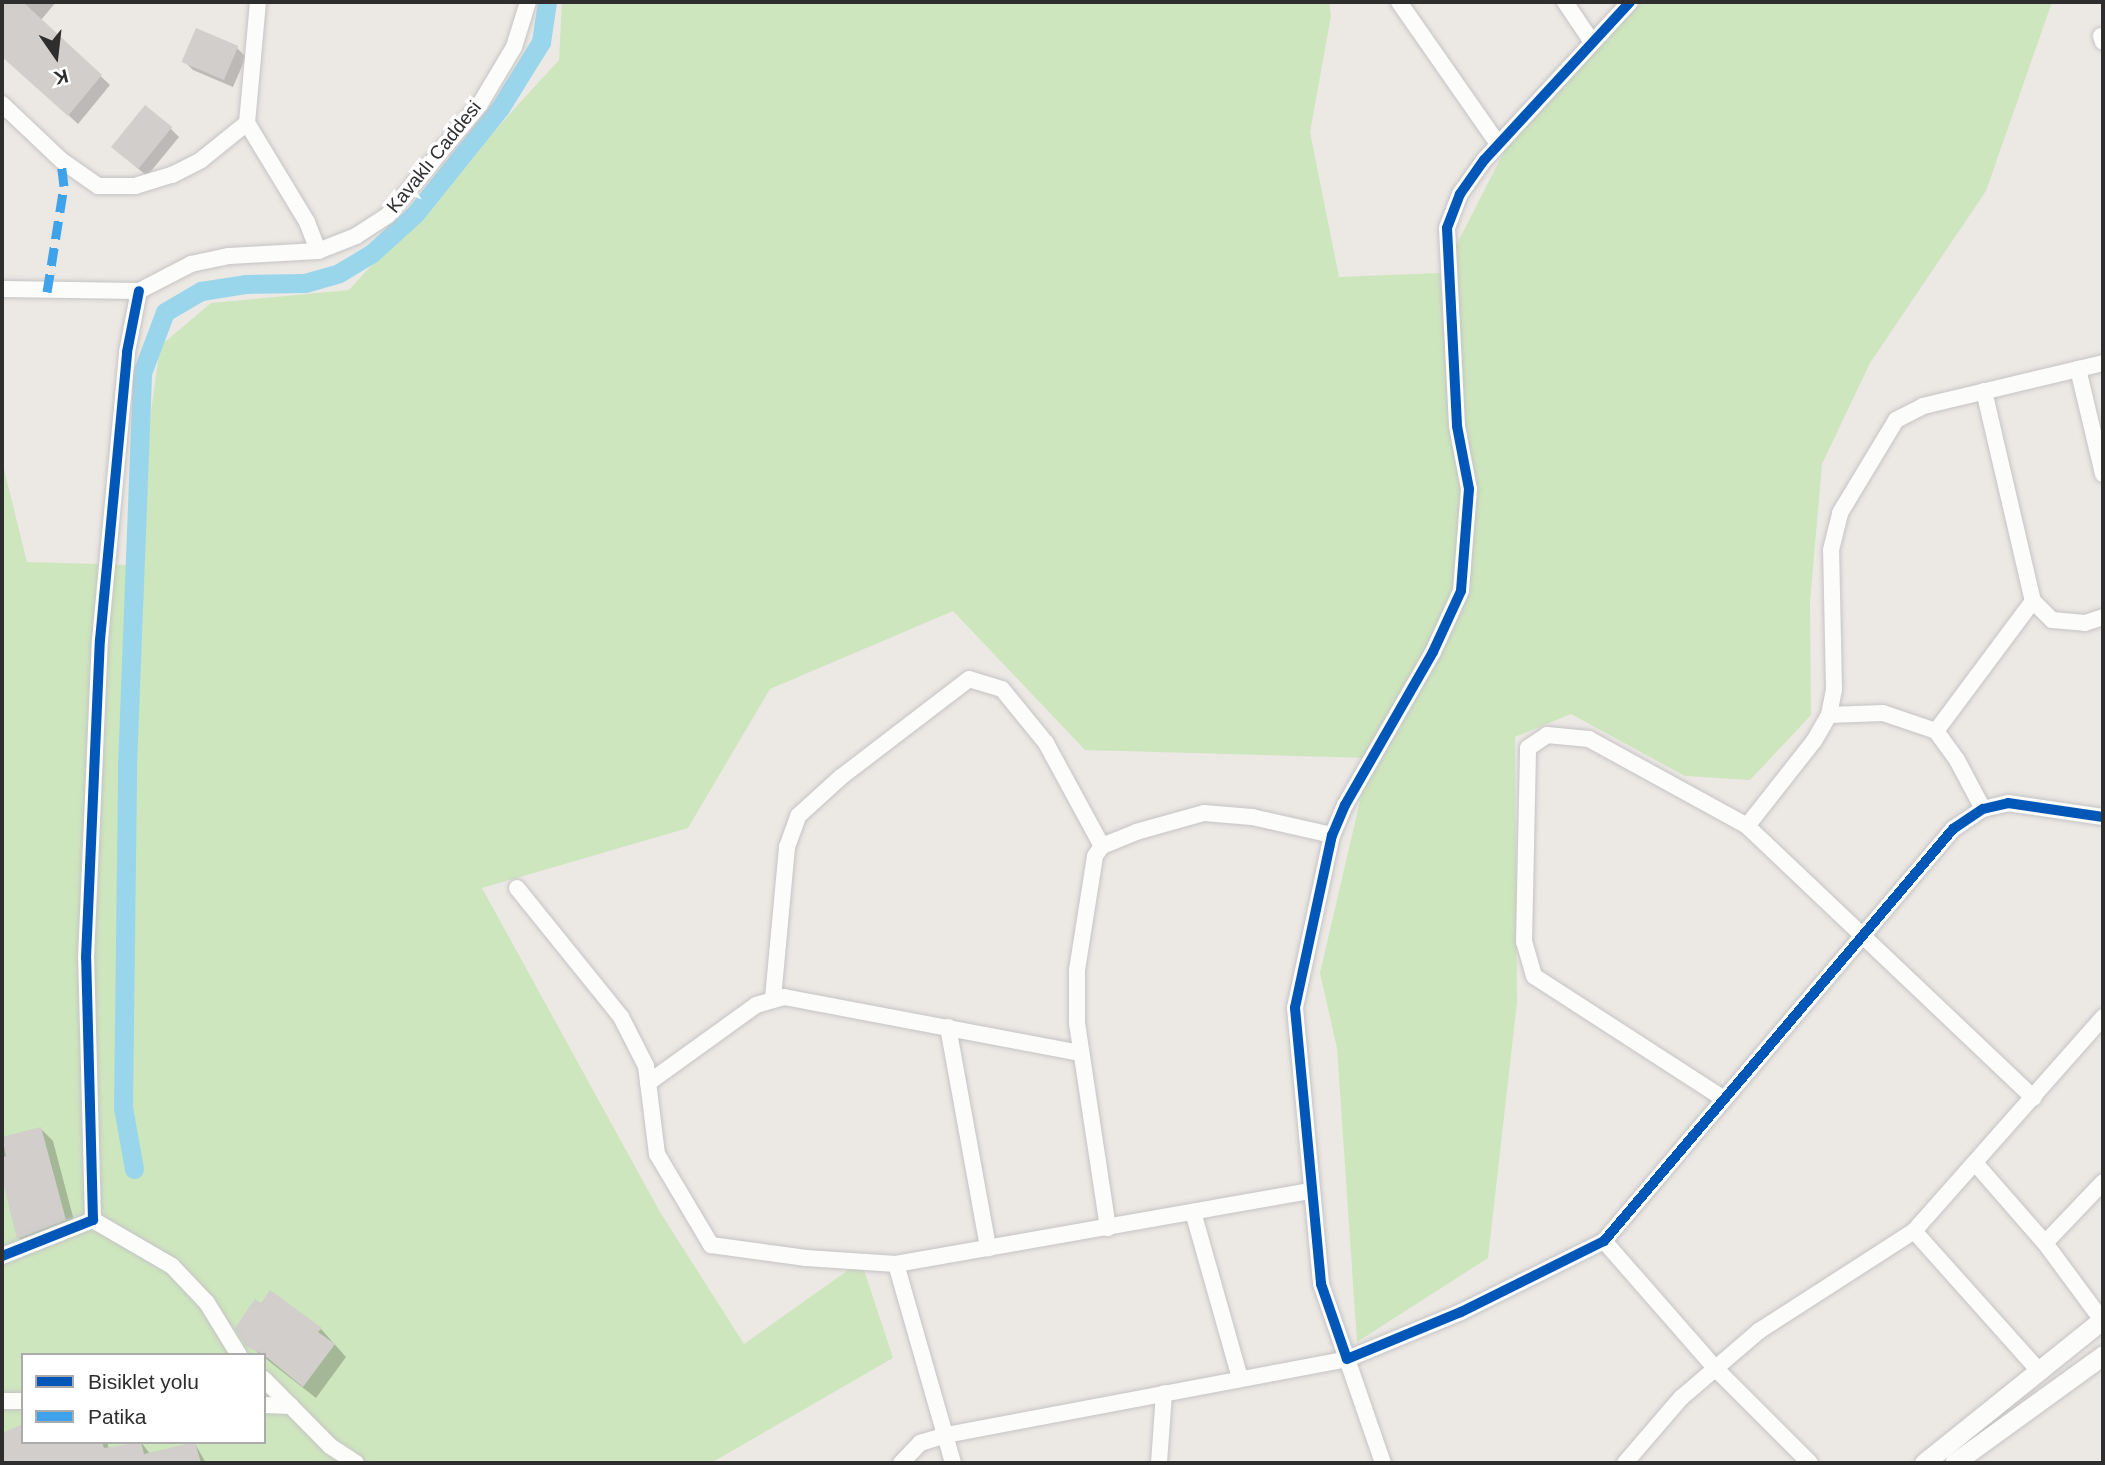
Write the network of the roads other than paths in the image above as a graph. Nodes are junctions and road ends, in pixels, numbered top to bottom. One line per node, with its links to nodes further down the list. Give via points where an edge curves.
1 (258, 2): 8 (street)
2 (528, 2): 10 (street, Kavaklı Caddesi, via 514,47 480,103 388,215 356,236)
3 (1399, 2): 9 (street)
4 (1565, 2): 6 (street)
5 (1630, 2): 6 (street)
6 (1592, 42): 9 (street)
7 (2, 104): 8 (street, via 61,160 98,186 135,186 172,174 201,160)
8 (247, 123): 10 (street, via 307,222)
9 (1498, 144): 24 (street, via 1460,194 1447,228 1457,426 1469,489 1461,591 1433,652)
10 (318, 251): 12 (street, Kavaklı Caddesi, via 229,256 191,264)
11 (2, 289): 12 (street, Kavaklı Caddesi, via 86,294)
12 (139, 291): 39 (street, via 127,352 100,640 86,958)
13 (2103, 363): 14 (street)
14 (2078, 369): 15 (street); 16 (street)
15 (1984, 391): 17 (street); 19 (street, via 1923,406 1896,419 1840,513 1831,550 1834,690)
16 (2103, 474)
17 (2033, 601): 18 (street, via 2052,620 2085,623); 20 (street)
18 (2103, 617)
19 (1829, 715): 20 (street, via 1883,713); 23 (street)
20 (1936, 731): 21 (street)
21 (1983, 808): 22 (street, via 2008,803); 27 (street, via 1953,829)
22 (2103, 817)
23 (1747, 826): 27 (street); 34 (street, via 1589,739 1547,735 1528,748 1524,942 1534,976)
24 (1332, 835): 25 (street, via 1252,817 1204,813); 37 (street, via 1294,1008)
25 (1102, 846): 28 (street, via 1046,743 1002,689 970,679 841,777 798,816 787,847); 31 (street, via 1095,856 1077,970)
26 (517, 888): 32 (street, via 621,1017 646,1066)
27 (1864, 937): 33 (street); 34 (street)
28 (773, 998): 30 (street); 32 (street, via 756,1004)
29 (2103, 1017): 33 (street)
30 (947, 1027): 31 (street); 44 (street)
31 (1082, 1053): 40 (street)
32 (648, 1083): 46 (street, via 657,1154 711,1245)
33 (2034, 1098): 35 (street)
34 (1724, 1099): 42 (street)
35 (1976, 1164): 41 (street); 43 (street)
36 (2103, 1182): 43 (street)
37 (1311, 1191): 38 (street); 50 (street, via 1321,1284)
38 (1194, 1212): 40 (street); 53 (street)
39 (93, 1220): 45 (street); 48 (street, via 172,1266 207,1303)
40 (1108, 1228): 44 (street)
41 (1914, 1231): 51 (street, via 1759,1331); 52 (street)
42 (1604, 1241): 50 (street, via 1461,1312); 51 (street)
43 (2045, 1243): 47 (street)
44 (988, 1248): 46 (street)
45 (2, 1255)
46 (896, 1264): 60 (street)
47 (2102, 1320): 52 (street)
48 (238, 1353)
49 (2103, 1355): 61 (street)
50 (1347, 1359): 53 (street); 67 (street)
51 (1715, 1368): 68 (street, via 1681,1398); 69 (street)
52 (2039, 1371): 62 (street)
53 (1240, 1378): 55 (street)
54 (266, 1381): 59 (street)
55 (1164, 1393): 60 (street); 66 (street)
56 (2, 1401): 57 (street)
57 (21, 1401)
58 (266, 1405): 59 (street)
59 (291, 1406): 63 (street, via 330,1446)
60 (946, 1435): 64 (street, via 920,1443); 65 (street)
61 (1976, 1455): 70 (street)
62 (1928, 1461)
63 (356, 1463)
64 (901, 1463)
65 (953, 1463)
66 (1159, 1463)
67 (1383, 1463)
68 (1625, 1463)
69 (1810, 1463)
70 (1954, 1463)

